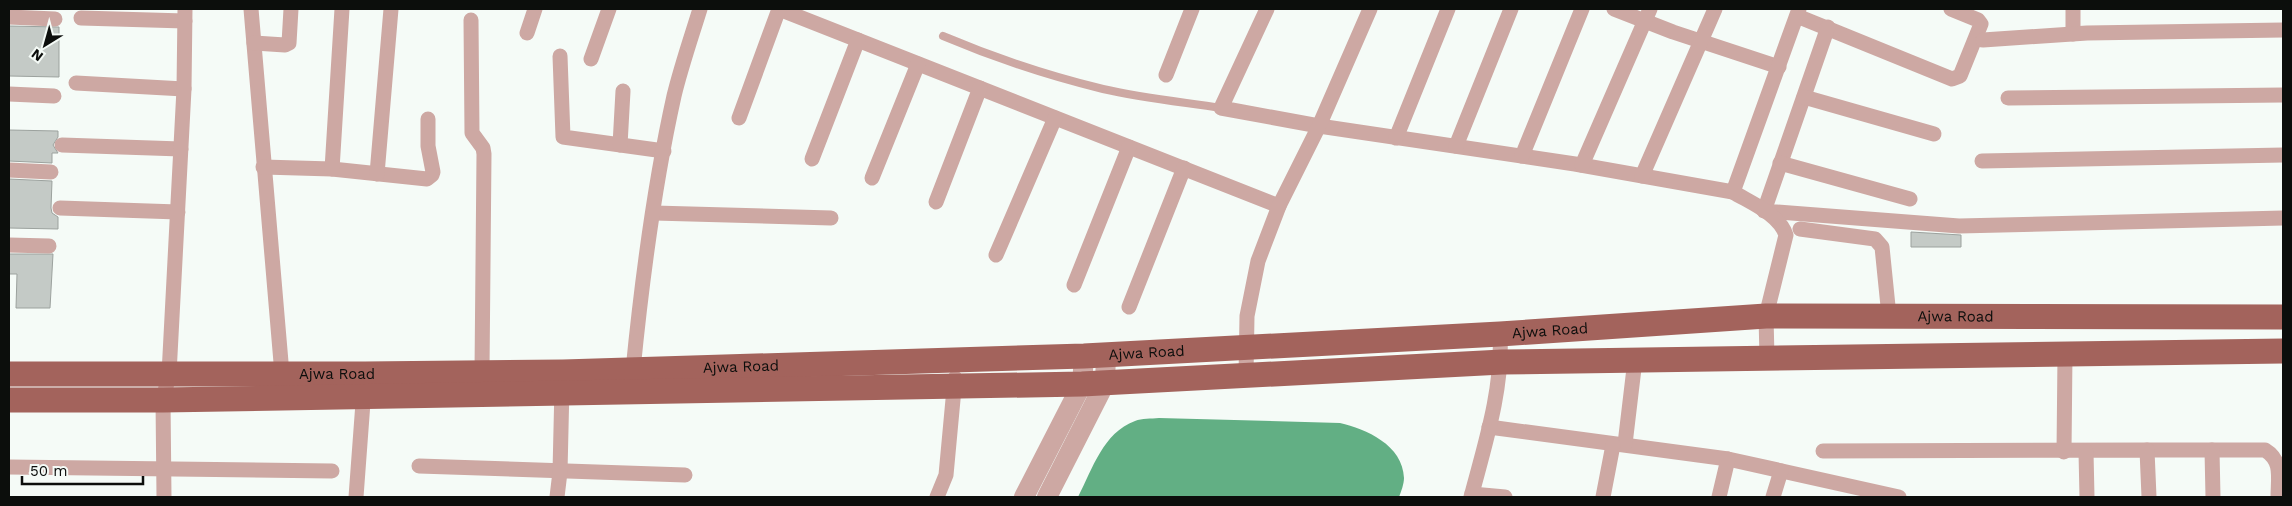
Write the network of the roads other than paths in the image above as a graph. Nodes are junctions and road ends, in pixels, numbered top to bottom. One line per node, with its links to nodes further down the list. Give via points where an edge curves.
1 (251, 9): 34 (street)
2 (291, 9): 34 (street, via 289,43)
3 (342, 9): 70 (street)
4 (391, 9): 73 (street)
5 (535, 9): 28 (street)
6 (609, 9): 36 (street)
7 (700, 9): 61 (street, via 674,95)
8 (779, 9): 31 (street); 50 (street)
9 (1192, 9): 39 (street)
10 (1268, 9): 49 (street)
11 (1370, 9): 53 (street)
12 (1448, 9): 55 (street)
13 (1511, 9): 58 (street)
14 (1582, 9): 63 (street)
15 (1614, 9): 21 (street)
16 (1715, 9): 33 (street)
17 (1951, 9): 26 (street, via 1981,22 1960,76 1952,79)
18 (2073, 9): 29 (street)
19 (1798, 12): 26 (street); 38 (street)
20 (185, 15): 23 (street); 42 (street)
21 (1647, 15): 33 (street); 67 (street)
22 (9, 17): 24 (street)
23 (81, 18)
24 (55, 19)
25 (470, 20): 105 (street, via 472,132 484,154)
26 (1828, 27): 47 (street)
27 (2283, 30): 29 (street)
28 (527, 33)
29 (2073, 34): 32 (street)
30 (943, 36): 49 (lane, via 1038,71 1104,89)
31 (858, 40): 37 (street); 64 (street)
32 (1983, 40)
33 (1700, 41): 38 (street); 74 (street)
34 (254, 43): 68 (street)
35 (560, 56): 57 (street, via 563,137)
36 (591, 59)
37 (918, 64): 41 (street); 75 (street)
38 (1779, 67): 76 (street)
39 (1166, 76)
40 (76, 84): 42 (street)
41 (980, 88): 51 (street); 78 (street)
42 (184, 89): 60 (street)
43 (623, 91): 57 (street)
44 (9, 94): 46 (street)
45 (2283, 95): 48 (street)
46 (54, 96)
47 (1804, 97): 54 (street); 66 (street)
48 (2008, 98)
49 (1221, 108): 53 (street)
50 (739, 118)
51 (1055, 118): 59 (street); 89 (street)
52 (428, 119): 73 (street, via 428,146 433,172 430,178)
53 (1319, 126): 55 (street); 79 (street)
54 (1934, 134)
55 (1396, 138): 58 (street)
56 (62, 145): 60 (street)
57 (620, 145): 61 (street)
58 (1456, 146): 63 (street)
59 (1129, 147): 69 (street); 90 (street)
60 (181, 149): 82 (street)
61 (664, 151): 83 (street)
62 (2283, 155): 65 (street)
63 (1522, 156): 67 (street)
64 (812, 159)
65 (1982, 162)
66 (1780, 163): 77 (street); 81 (street)
67 (1582, 166): 74 (street)
68 (263, 167): 70 (street); 108 (street)
69 (1184, 168): 79 (street); 91 (street)
70 (332, 169): 73 (street)
71 (9, 170): 72 (street)
72 (51, 172)
73 (377, 174)
74 (1642, 176): 76 (street)
75 (872, 178)
76 (1733, 192): 81 (street)
77 (1910, 199)
78 (936, 202)
79 (1279, 206): 96 (street, via 1258,262 1247,316)
80 (60, 208): 82 (street)
81 (1764, 211): 85 (street, via 1959,226); 92 (street, via 1783,226 1786,235)
82 (178, 212): 107 (street)
83 (654, 214): 84 (street); 104 (street)
84 (831, 218)
85 (2283, 218)
86 (1800, 228): 93 (street, via 1875,239 1880,243)
87 (9, 245): 88 (street)
88 (49, 246)
89 (996, 255)
90 (1074, 285)
91 (1129, 307)
92 (1766, 316): 93 (main road, Ajwa Road); 95 (main road, Ajwa Road); 100 (street)
93 (1889, 316): 94 (main road, Ajwa Road)
94 (2283, 317)
95 (1500, 334): 96 (main road, Ajwa Road); 103 (street)
96 (1245, 347): 99 (main road, Ajwa Road); 109 (street)
97 (2283, 351): 98 (main road, Ajwa Road)
98 (2065, 354): 100 (main road, Ajwa Road); 121 (street)
99 (1095, 355): 101 (main road, Ajwa Road); 111 (street)
100 (1767, 358): 102 (main road, Ajwa Road)
101 (954, 360): 104 (main road, Ajwa Road); 113 (street)
102 (1635, 360): 103 (main road, Ajwa Road); 117 (street)
103 (1502, 362): 109 (main road, Ajwa Road); 116 (street)
104 (633, 370): 110 (main road, Ajwa Road)
105 (482, 372): 110 (main road, Ajwa Road); 112 (main road, Ajwa Road)
106 (9, 374): 107 (main road, Ajwa Road)
107 (169, 374): 108 (main road, Ajwa Road); 115 (street)
108 (282, 374): 112 (main road, Ajwa Road)
109 (1246, 376): 111 (main road, Ajwa Road)
110 (562, 382): 112 (main road, Ajwa Road); 113 (main road, Ajwa Road); 129 (street)
111 (1094, 384): 113 (main road, Ajwa Road); 137 (street); 138 (street)
112 (364, 385): 115 (main road, Ajwa Road); 134 (street)
113 (955, 385): 136 (street, via 946,475)
114 (9, 400): 115 (main road, Ajwa Road)
115 (163, 400): 126 (street)
116 (1489, 427): 117 (street); 132 (street)
117 (1619, 444): 123 (street); 140 (street)
118 (2147, 450): 119 (street); 122 (street); 145 (street)
119 (2212, 450): 146 (street); 147 (street, via 2265,450 2273,454 2278,461)
120 (1823, 451): 121 (street)
121 (2064, 452): 122 (street)
122 (2086, 452): 144 (street)
123 (1728, 459): 128 (street); 141 (street)
124 (419, 466): 129 (street)
125 (9, 467): 126 (street)
126 (164, 469): 127 (street); 133 (street)
127 (332, 471)
128 (1781, 471): 131 (street); 142 (street)
129 (560, 472): 130 (street); 135 (street)
130 (685, 475)
131 (1834, 490): 143 (street)
132 (1472, 496): 139 (street)
133 (164, 497)
134 (356, 497)
135 (557, 497)
136 (937, 497)
137 (1024, 497)
138 (1047, 497)
139 (1505, 497)
140 (1603, 497)
141 (1719, 497)
142 (1773, 497)
143 (1894, 497)
144 (2087, 497)
145 (2149, 497)
146 (2214, 497)
147 (2278, 497)

